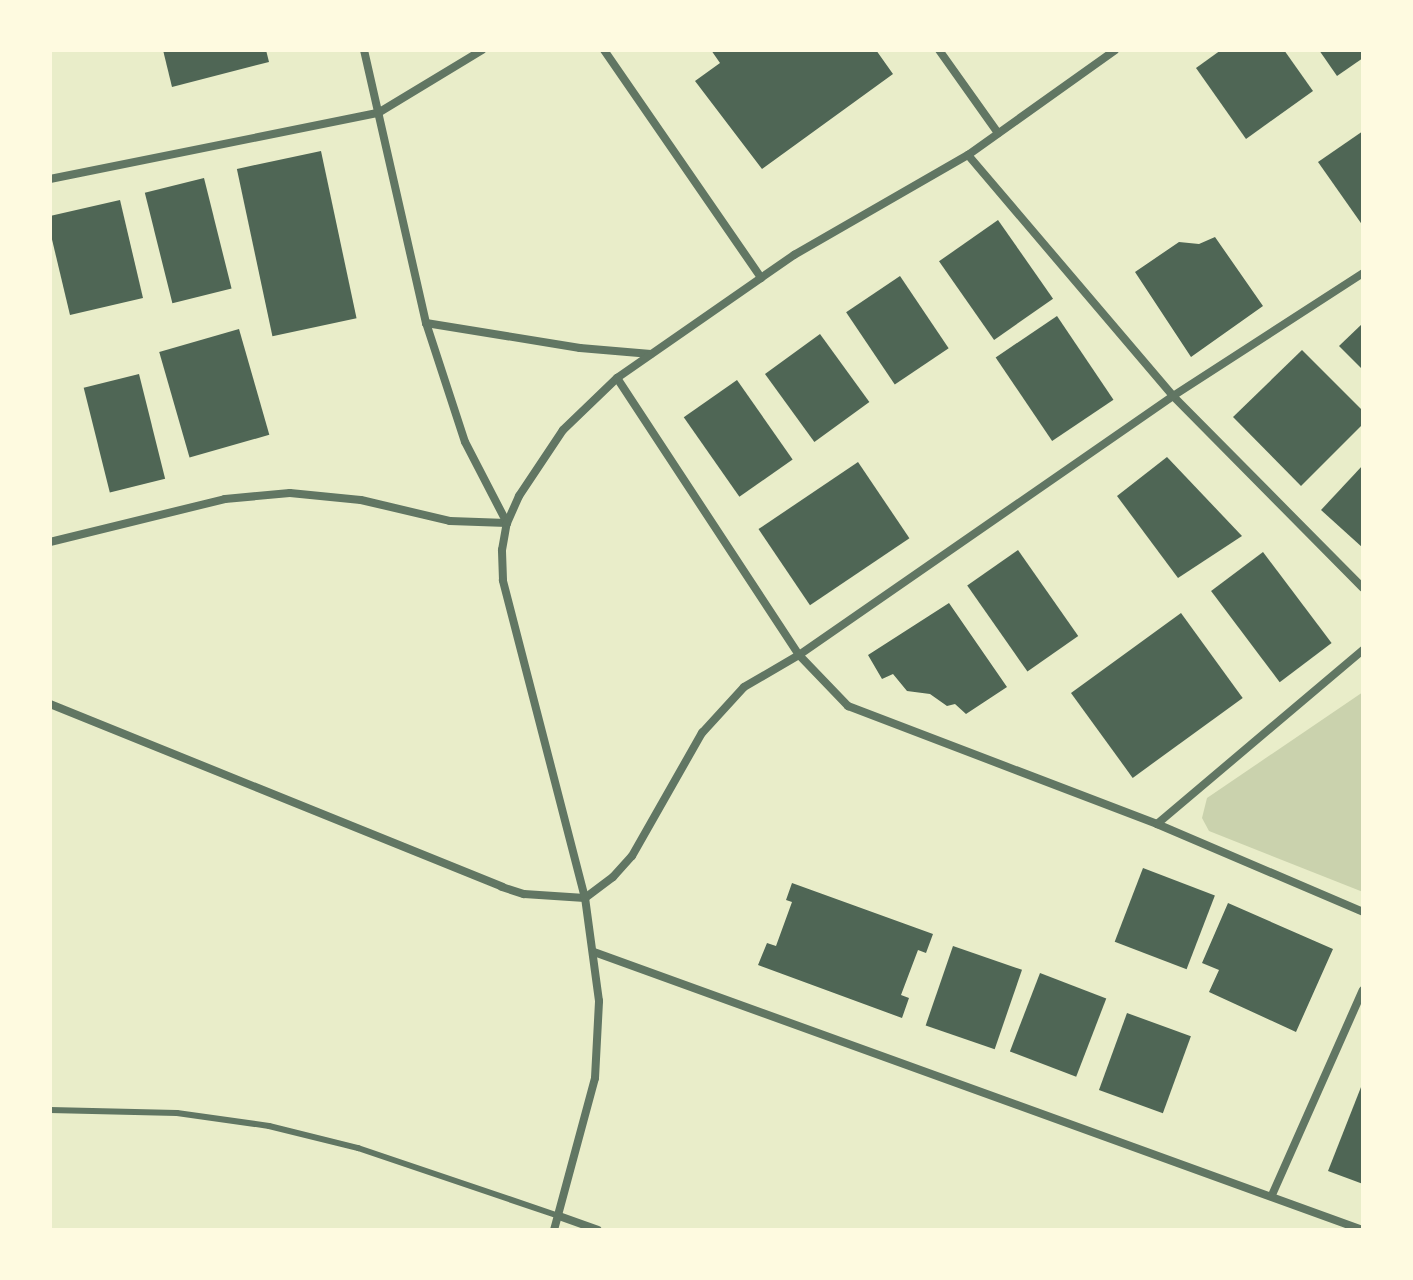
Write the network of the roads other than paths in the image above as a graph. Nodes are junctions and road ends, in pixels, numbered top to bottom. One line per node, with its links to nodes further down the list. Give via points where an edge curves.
1 (364, 50): 6 (street)
2 (482, 50): 6 (street)
3 (604, 50): 11 (street)
4 (939, 50): 7 (street)
5 (1115, 50): 7 (street)
6 (378, 113): 9 (street); 12 (street)
7 (998, 133): 8 (street)
8 (968, 155): 11 (street); 15 (street)
9 (50, 179)
10 (1363, 273): 15 (street)
11 (761, 278): 13 (street)
12 (426, 323): 13 (street); 16 (street, via 465,442)
13 (652, 354): 14 (street)
14 (617, 378): 16 (street, via 538,462); 20 (street)
15 (1173, 396): 18 (street); 20 (street)
16 (507, 523): 17 (street, via 450,521 361,500 290,493 225,499); 23 (street, via 503,580)
17 (50, 542)
18 (1363, 588)
19 (1363, 650): 22 (street)
20 (799, 655): 22 (street, via 848,706); 23 (street, via 744,687 723,707 702,733 632,856)
21 (50, 704): 23 (street, via 502,887 524,894)
22 (1157, 824): 24 (street)
23 (585, 898): 25 (street)
24 (1363, 912)
25 (594, 952): 28 (street); 29 (street, via 599,1001 595,1078)
26 (1363, 990): 28 (street)
27 (50, 1110): 29 (lane, via 177,1113 269,1126 358,1148)
28 (1272, 1195): 32 (street)
29 (559, 1216): 30 (street); 31 (street)
30 (554, 1230)
31 (598, 1230)
32 (1363, 1230)

